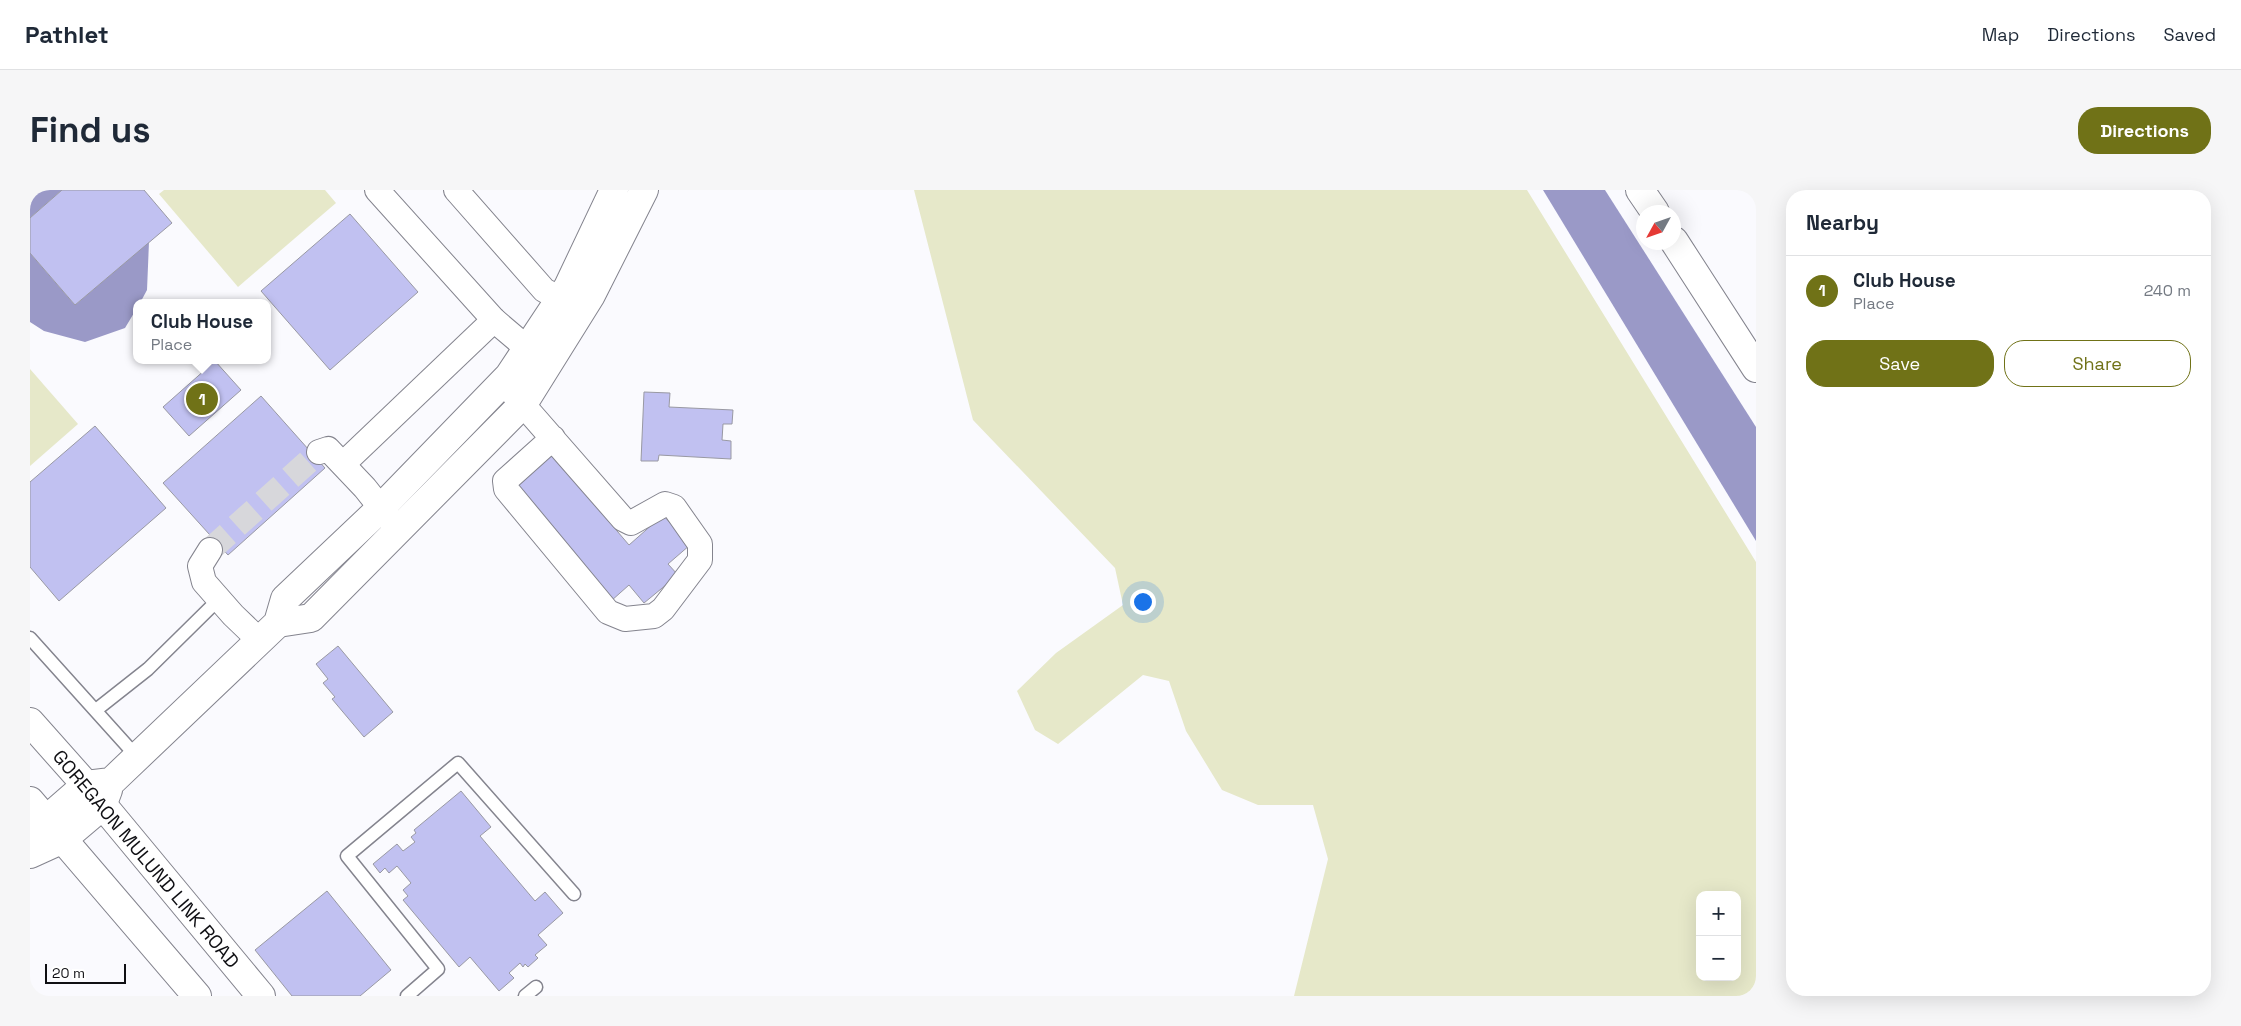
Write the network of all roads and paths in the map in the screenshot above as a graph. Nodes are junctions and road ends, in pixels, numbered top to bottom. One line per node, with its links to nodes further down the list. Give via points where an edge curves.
1 (377, 190): 9 (street)
2 (456, 190): 8 (street, via 544,290)
3 (614, 190): 8 (street)
4 (644, 190): 10 (street, via 590,295)
5 (1640, 190): 6 (street)
6 (1650, 205)
7 (1680, 250): 11 (street)
8 (560, 299): 10 (street)
9 (494, 320): 10 (street); 16 (street)
10 (536, 357): 12 (street); 13 (street)
11 (1756, 368)
12 (503, 383): 13 (street); 17 (street)
13 (523, 404): 14 (street); 18 (street)
14 (553, 438): 14 (street, via 623,519 631,523 665,504 674,507 700,544 700,560 663,609 654,616 625,619 608,612 506,489 505,481)
15 (319, 452): 16 (street, via 328,449)
16 (343, 464): 17 (street)
17 (381, 508): 18 (street); 21 (street, via 285,599)
18 (399, 531): 21 (street, via 311,618)
19 (210, 550): 20 (street, via 200,566 204,582)
20 (219, 599): 21 (street); 23 (lane, via 148,669)
21 (268, 632): 25 (street)
22 (30, 638): 23 (lane)
23 (96, 710): 25 (lane)
24 (30, 722): 26 (street, GOREGAON MULUND LINK ROAD)
25 (138, 758): 26 (street)
26 (100, 791): 27 (street); 32 (street, GOREGAON MULUND LINK ROAD)
27 (43, 822): 28 (street); 31 (street)
28 (30, 854)
29 (574, 894): 33 (lane, via 458,763 347,856 438,970)
30 (536, 987): 34 (lane)
31 (197, 996)
32 (261, 996)
33 (407, 996)
34 (526, 996)

